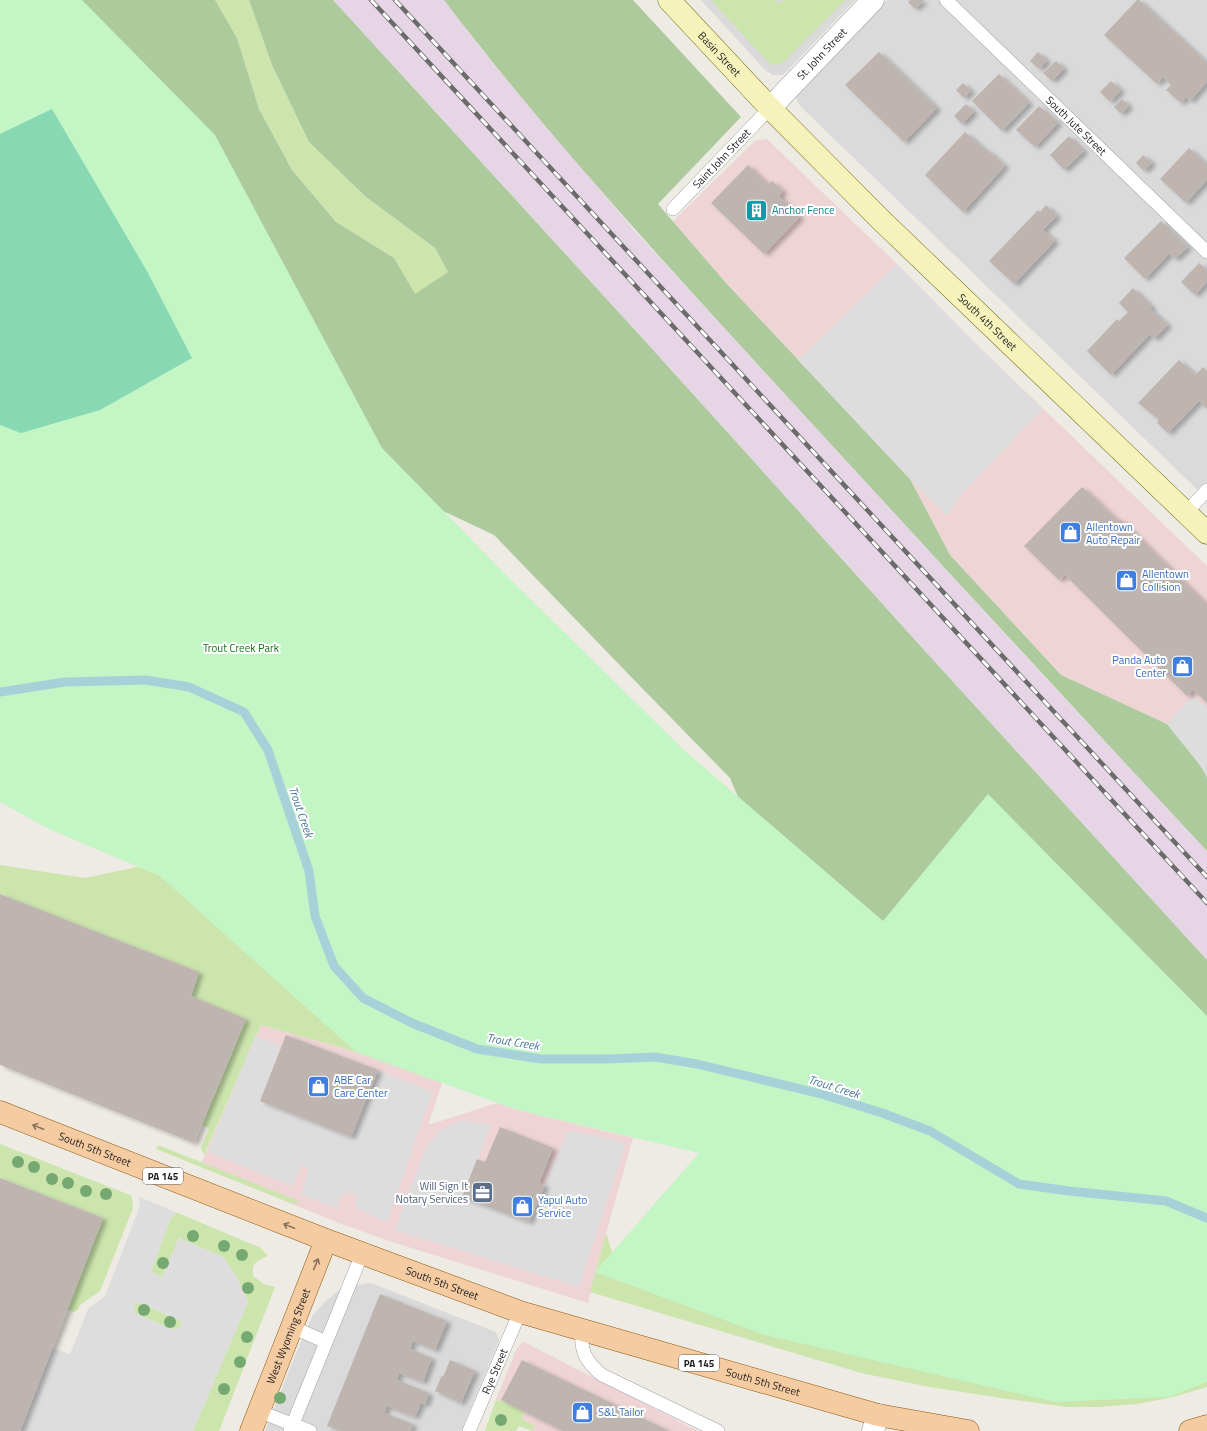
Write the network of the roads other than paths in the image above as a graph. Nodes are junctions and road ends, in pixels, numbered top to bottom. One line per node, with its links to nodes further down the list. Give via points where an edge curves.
1 (669, 0): 4 (main road, Basin Street)
2 (873, 0): 4 (street, St. John Street)
3 (946, 0): 6 (lane, South Jute Street)
4 (770, 108): 5 (lane, Saint John Street); 8 (main road, South 4th Street, via 881,220)
5 (673, 209)
6 (1207, 252)
7 (1207, 490): 8 (lane)
8 (1186, 513): 9 (main road, South 4th Street)
9 (1207, 533)
10 (0, 1112): 11 (main road, South 5th Street / PA 145, one-way to 10)
11 (326, 1240): 12 (main road, South 5th Street / PA 145); 14 (main road, West Wyoming Street, one-way to 11)
12 (362, 1254): 13 (main road, South 5th Street / PA 145); 16 (lane)
13 (520, 1312): 15 (main road, South 5th Street / PA 145); 23 (lane, Rye Street)
14 (292, 1327): 16 (lane); 17 (main road, West Wyoming Street)
15 (582, 1330): 18 (main road, South 5th Street / PA 145); 24 (lane, via 581,1341 585,1356 591,1366 602,1375)
16 (326, 1342): 20 (lane)
17 (258, 1411): 20 (lane); 21 (main road, West Wyoming Street)
18 (876, 1423): 25 (main road, PA 145)
19 (1207, 1426): 26 (main road)
20 (291, 1428): 22 (lane)
21 (251, 1431)
22 (310, 1431)
23 (469, 1431)
24 (718, 1431)
25 (968, 1431)
26 (1190, 1431)

